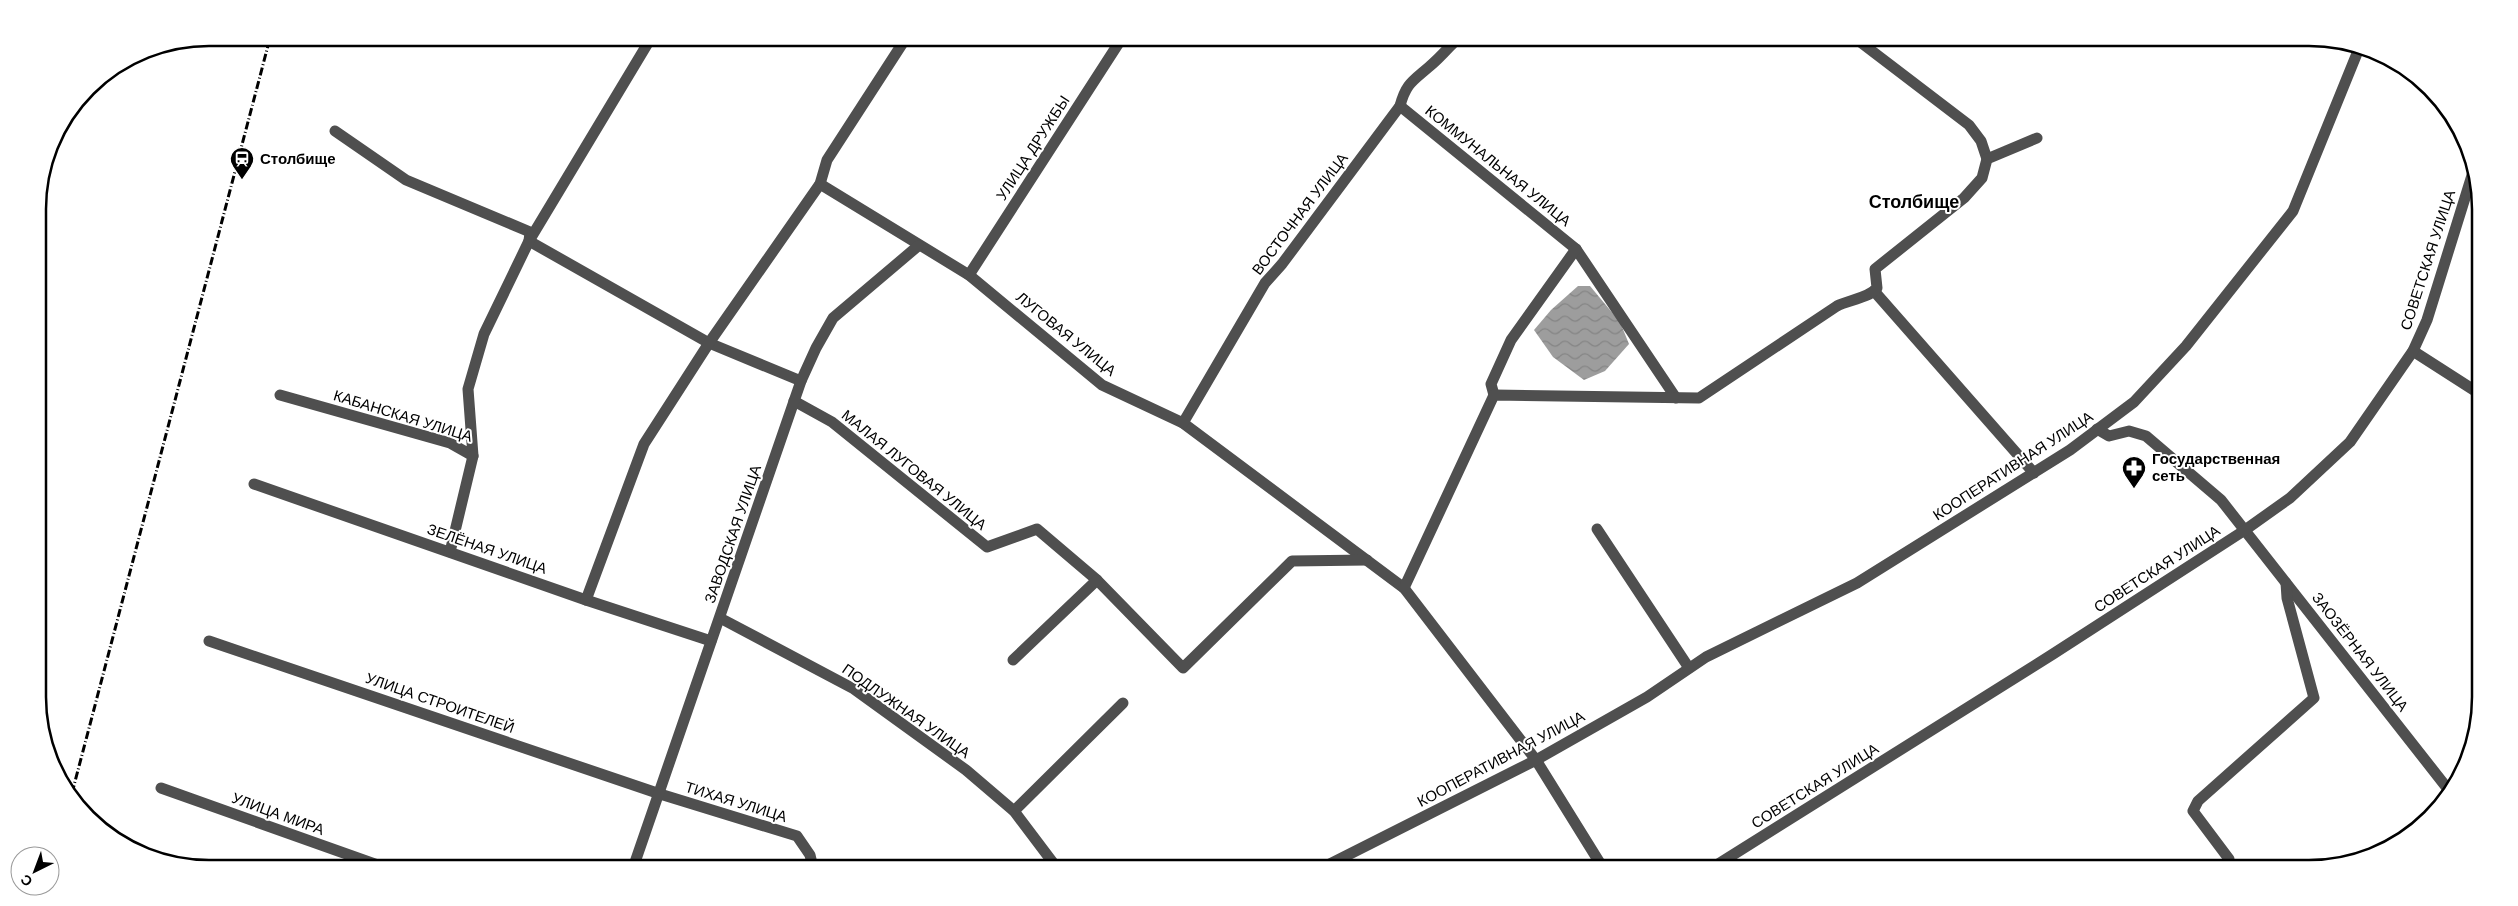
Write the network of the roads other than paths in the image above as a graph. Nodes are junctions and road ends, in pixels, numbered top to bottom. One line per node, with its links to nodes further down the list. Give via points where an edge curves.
1 (1450, 46): 7 (street, ВОСТОЧНАЯ УЛИЦА, via 1412,80)
2 (1866, 46): 10 (street, via 1969,125)
3 (646, 47): 13 (street, КАБАНСКАЯ УЛИЦА)
4 (900, 47): 11 (street, via 827,160)
5 (1116, 47): 16 (street, УЛИЦА ДРУЖБЫ)
6 (2357, 54): 27 (street, КООПЕРАТИВНАЯ УЛИЦА, via 2293,212 2159,377 2134,402)
7 (1400, 106): 15 (street, КОММУНАЛЬНАЯ УЛИЦА); 26 (street, ВОСТОЧНАЯ УЛИЦА, via 1305,235 1265,283)
8 (335, 131): 13 (street, via 406,180 530,232)
9 (2037, 138): 10 (street)
10 (1988, 159): 17 (street, via 1982,178 1964,198 1876,269 1877,288)
11 (820, 184): 14 (street, ЛУГОВАЯ УЛИЦА); 18 (street)
12 (2469, 184): 19 (street, СОВЕТСКАЯ УЛИЦА, via 2424,327)
13 (529, 241): 18 (street); 28 (street, КАБАНСКАЯ УЛИЦА, via 484,334 468,389)
14 (918, 246): 16 (street, ЛУГОВАЯ УЛИЦА); 20 (street, ЗАВОДСКАЯ УЛИЦА, via 834,318)
15 (1576, 249): 23 (street, via 1511,340 1491,384); 24 (street, КОММУНАЛЬНАЯ УЛИЦА)
16 (969, 274): 26 (street, ЛУГОВАЯ УЛИЦА, via 1102,385)
17 (1874, 291): 24 (street, via 1837,306 1699,398); 29 (street)
18 (709, 343): 20 (street); 38 (street, via 644,444)
19 (2414, 348): 21 (street); 32 (street, СОВЕТСКАЯ УЛИЦА, via 2350,442 2290,498)
20 (801, 381): 25 (street, ЗАВОДСКАЯ УЛИЦА)
21 (2472, 388)
22 (280, 395): 28 (street, КАБАНСКАЯ УЛИЦА, via 450,443)
23 (1494, 395): 24 (street); 37 (street)
24 (1676, 398)
25 (794, 401): 35 (street, МАЛАЯ ЛУГОВАЯ УЛИЦА, via 832,422 987,547 1037,529); 39 (street, ЗАВОДСКАЯ УЛИЦА)
26 (1183, 423): 34 (street, ЛУГОВАЯ УЛИЦА)
27 (2097, 429): 29 (street, КООПЕРАТИВНАЯ УЛИЦА); 32 (street, ЗАОЗЁРНАЯ УЛИЦА, via 2109,436 2129,431 2146,436 2220,500)
28 (473, 456): 33 (street)
29 (2034, 472): 43 (street, КООПЕРАТИВНАЯ УЛИЦА, via 1857,583)
30 (254, 484): 33 (street, ЗЕЛЁНАЯ УЛИЦА)
31 (1597, 529): 43 (street)
32 (2245, 530): 36 (street, ЗАОЗЁРНАЯ УЛИЦА); 52 (street, СОВЕТСКАЯ УЛИЦА)
33 (450, 552): 38 (street, ЗЕЛЁНАЯ УЛИЦА)
34 (1366, 560): 35 (street, МАЛАЯ ЛУГОВАЯ УЛИЦА, via 1292,561 1183,668); 37 (street, ЛУГОВАЯ УЛИЦА)
35 (1097, 580): 42 (street)
36 (2286, 583): 46 (street, ЗАОЗЁРНАЯ УЛИЦА); 53 (street, via 2287,598 2314,698 2198,801 2192,811)
37 (1404, 588): 45 (street, ЛУГОВАЯ УЛИЦА)
38 (586, 600): 41 (street, ЗЕЛЁНАЯ УЛИЦА)
39 (720, 618): 41 (street, ЗАВОДСКАЯ УЛИЦА); 49 (street, ПОДЛУЖНАЯ УЛИЦА, via 854,689 966,770)
40 (210, 641): 48 (street, УЛИЦА СТРОИТЕЛЕЙ)
41 (711, 641): 48 (street, ЗАВОДСКАЯ УЛИЦА)
42 (1013, 660)
43 (1689, 668): 45 (street, КООПЕРАТИВНАЯ УЛИЦА, via 1647,697)
44 (1123, 703): 49 (street)
45 (1536, 760): 50 (street, КООПЕРАТИВНАЯ УЛИЦА); 51 (street, ЛУГОВАЯ УЛИЦА)
46 (2445, 785)
47 (161, 788): 54 (street, УЛИЦА МИРА)
48 (660, 794): 55 (street, ЗАВОДСКАЯ УЛИЦА); 56 (street, ТИХАЯ УЛИЦА, via 797,836)
49 (1014, 811): 57 (street, ПОДЛУЖНАЯ УЛИЦА)
50 (1339, 859)
51 (1598, 859)
52 (1726, 859)
53 (2229, 859)
54 (363, 860)
55 (636, 860)
56 (811, 860)
57 (1051, 860)

